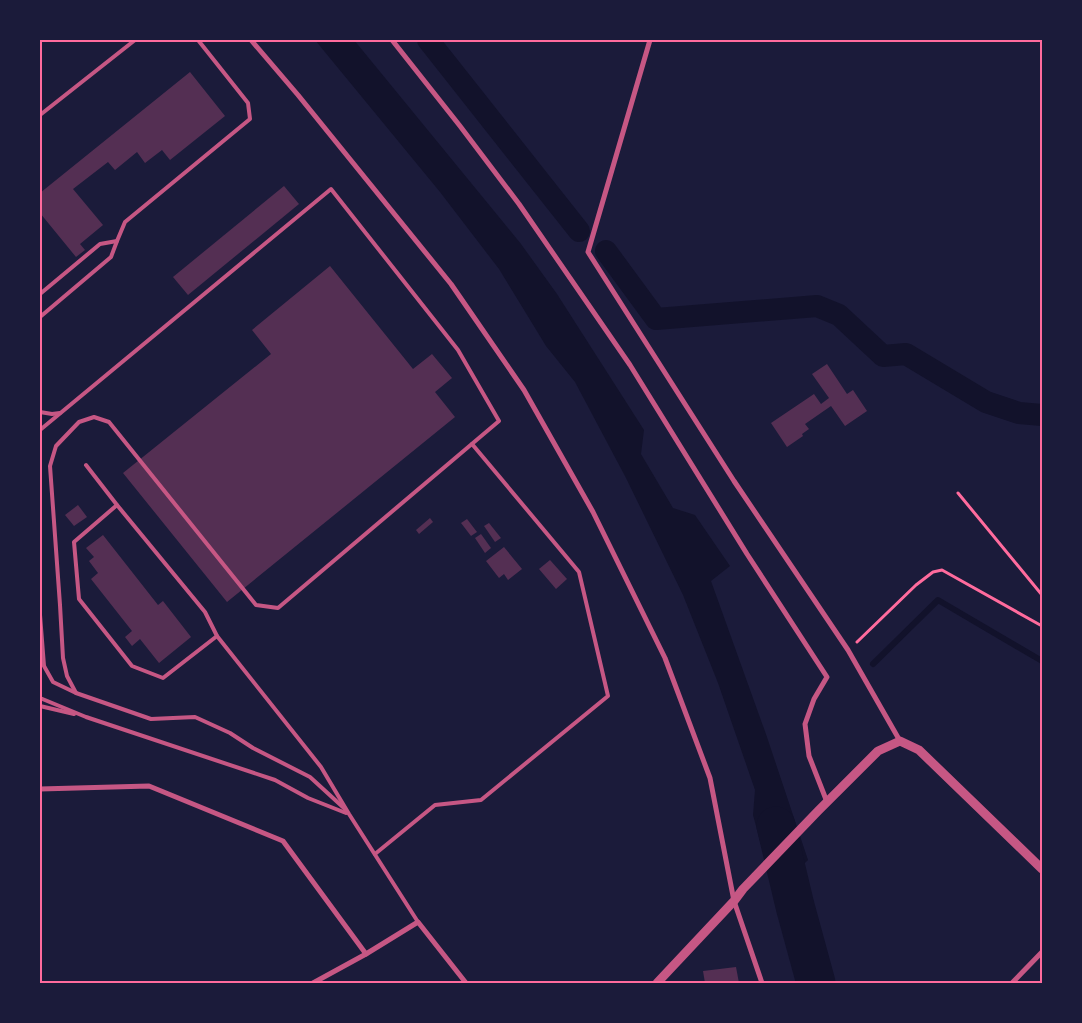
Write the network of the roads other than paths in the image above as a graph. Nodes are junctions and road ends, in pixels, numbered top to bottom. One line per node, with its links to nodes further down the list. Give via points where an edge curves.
1 (135, 40): 6 (lane)
2 (198, 40): 7 (lane, via 248,103 250,119 124,222)
3 (251, 40): 28 (street, via 451,284 524,390 593,512 665,658 710,778)
4 (392, 40): 24 (street, via 519,204 630,364 827,677 804,724 809,756)
5 (650, 40): 22 (street, via 588,252 734,481 848,650)
6 (40, 115)
7 (116, 242): 8 (lane, via 100,244); 9 (lane, via 111,257)
8 (40, 294)
9 (40, 317)
10 (40, 412): 11 (lane)
11 (62, 412): 12 (lane); 13 (lane, via 331,189 458,350 499,421)
12 (40, 430)
13 (472, 444): 18 (lane, via 278,608 256,605 109,422 94,417 78,422 56,446 50,466 63,658 67,676); 26 (lane, via 579,572 608,696 481,800 435,805)
14 (86, 465): 15 (lane)
15 (117, 505): 17 (lane, via 205,612); 17 (lane, via 74,542 79,599 132,666 163,678)
16 (40, 615): 18 (lane, via 44,666 53,682)
17 (217, 636): 25 (lane, via 321,767)
18 (76, 693): 25 (lane, via 151,719 195,718 212,725 310,777)
19 (40, 698): 21 (lane)
20 (40, 706): 21 (lane)
21 (86, 717): 25 (lane, via 275,780 308,798)
22 (900, 741): 24 (street, via 878,751); 27 (street, via 918,750)
23 (40, 789): 31 (street, via 149,786 283,841)
24 (828, 802): 28 (street)
25 (349, 814): 26 (lane)
26 (375, 854): 29 (lane)
27 (1042, 869)
28 (734, 901): 34 (street); 35 (street)
29 (418, 922): 31 (street); 33 (street)
30 (1042, 952): 36 (street)
31 (366, 954): 32 (street)
32 (313, 983)
33 (466, 983)
34 (657, 983)
35 (762, 983)
36 (1012, 983)

